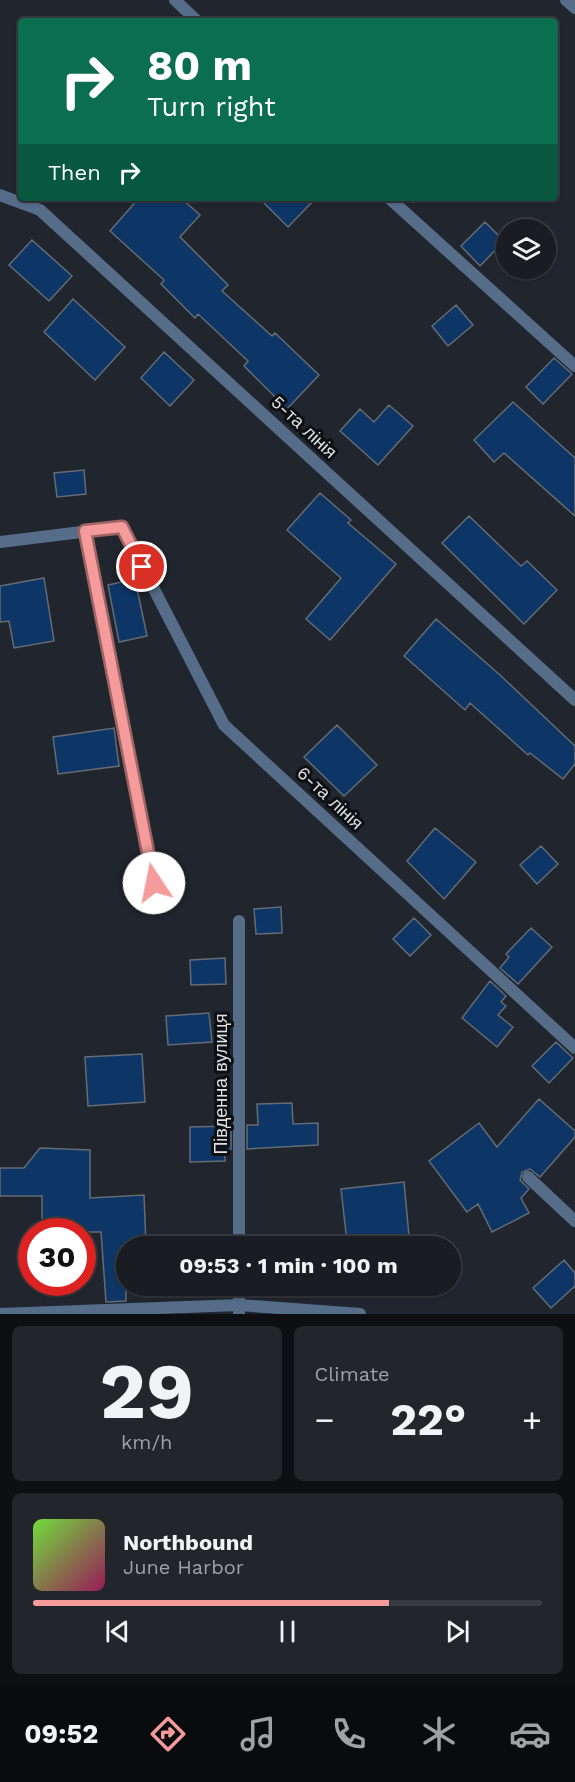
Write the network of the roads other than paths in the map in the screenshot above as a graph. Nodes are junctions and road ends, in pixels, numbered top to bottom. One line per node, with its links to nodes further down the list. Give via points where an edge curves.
1 (175, 0): 4 (street)
2 (566, 0): 3 (street)
3 (575, 8)
4 (194, 18)
5 (0, 195): 10 (street, 5-та лінія, via 40,210)
6 (391, 201): 7 (street)
7 (575, 366)
8 (85, 531): 9 (street); 11 (street); 13 (street, 6-та лінія, via 122,527 224,725)
9 (0, 542)
10 (575, 700)
11 (154, 883)
12 (239, 921): 16 (street, Південна вулиця)
13 (575, 1048)
14 (528, 1178): 15 (street)
15 (575, 1221)
16 (239, 1236)
17 (239, 1309): 18 (street); 19 (street)
18 (0, 1314)
19 (360, 1314)

